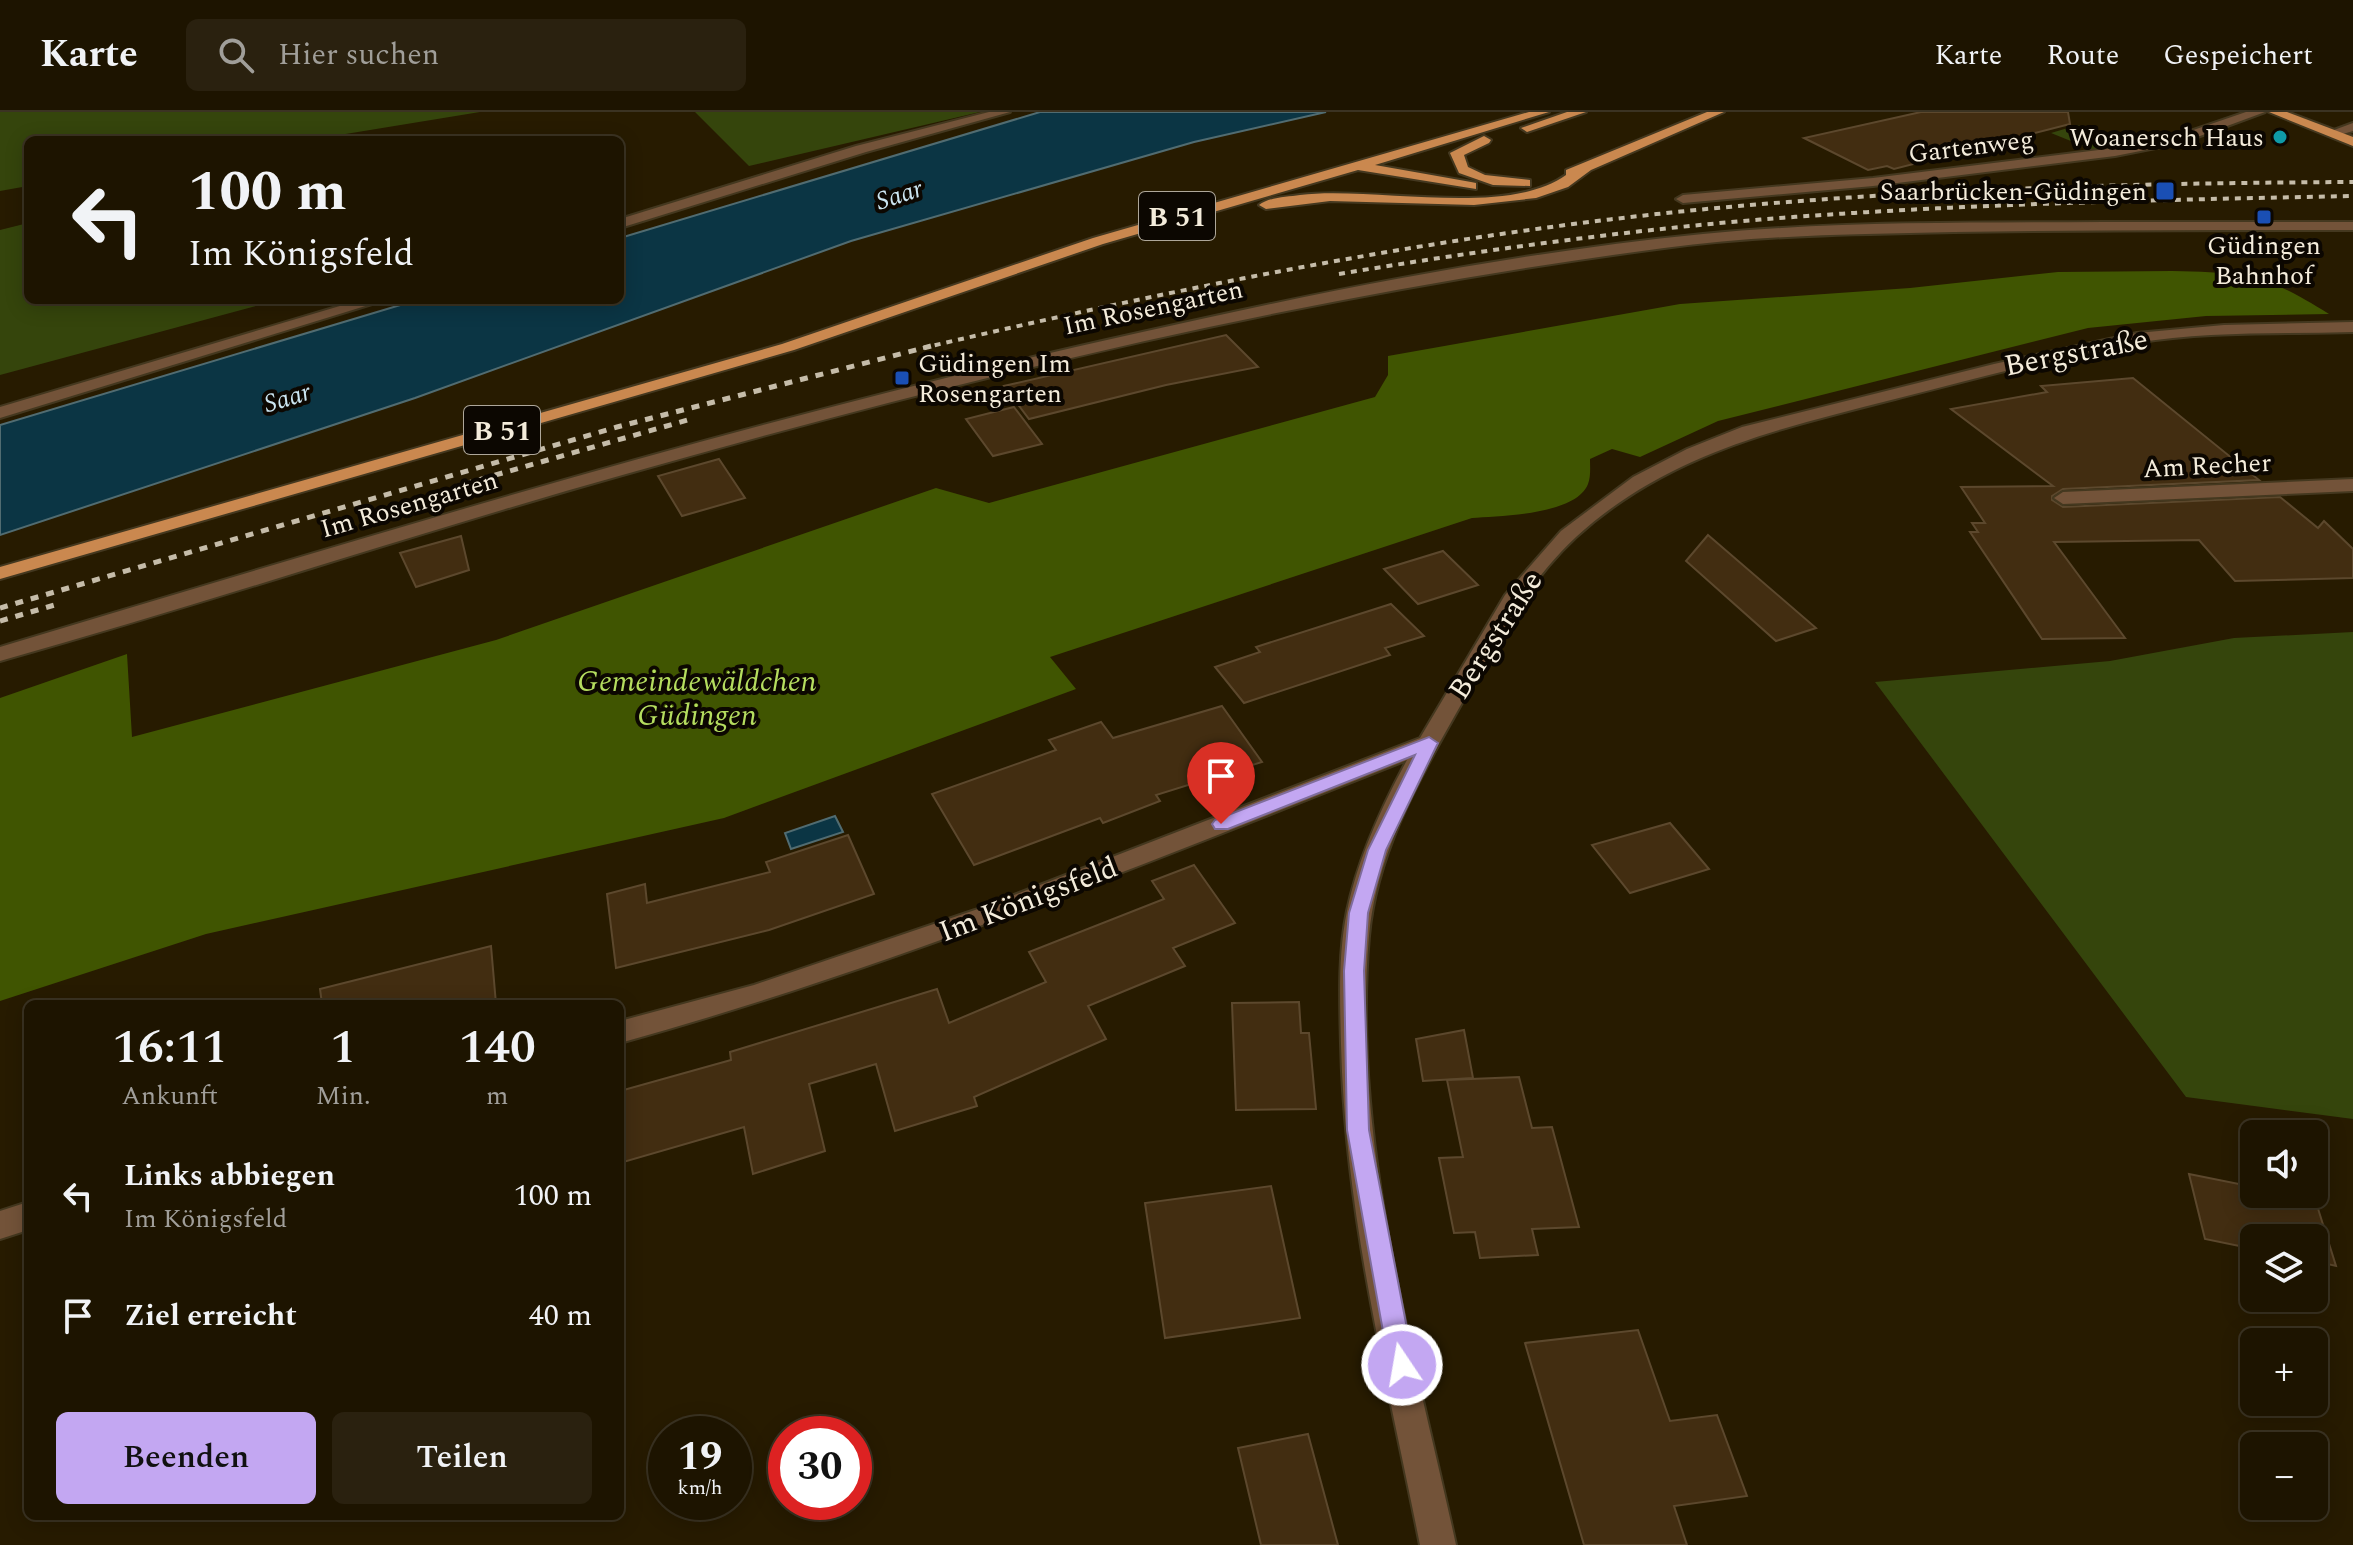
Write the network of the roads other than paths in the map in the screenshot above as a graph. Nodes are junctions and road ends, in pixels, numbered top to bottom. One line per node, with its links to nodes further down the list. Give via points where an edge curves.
1 (1004, 112): 14 (street, via 835,157)
2 (1543, 112): 10 (main road, B 51)
3 (1580, 112): 12 (main road, via 1468,145 1457,153 1462,170 1472,175)
4 (1718, 112): 11 (main road)
5 (2259, 112): 13 (street, Gartenweg, via 2129,150)
6 (2275, 112): 8 (main road)
7 (2353, 127): 8 (street)
8 (2333, 133): 9 (main road)
9 (2353, 142)
10 (1356, 165): 12 (main road, via 1466,186); 16 (main road, B 51, via 1124,232)
11 (1585, 168): 12 (main road); 16 (main road, via 1563,185 1494,199 1354,196 1284,201)
12 (1525, 183)
13 (1683, 199)
14 (624, 223)
15 (2353, 226): 23 (street, Im Rosengarten, via 1775,233 1665,243 1426,281 1138,335 822,412)
16 (1001, 275): 22 (main road, B 51, via 773,352)
17 (364, 304): 19 (street)
18 (2353, 327): 24 (street, Bergstraße, via 2137,338 1994,369 1709,445 1631,488 1548,554 1491,630)
19 (0, 413)
20 (2353, 485): 21 (street, Am Recher)
21 (2063, 498)
22 (0, 573)
23 (0, 654)
24 (1429, 743): 25 (street, Im Königsfeld, via 984,917 755,995); 28 (street, Bergstraße, via 1377,850 1359,913 1354,1044 1358,1130 1372,1215)
25 (624, 1031)
26 (24, 1217): 27 (street)
27 (0, 1225)
28 (1438, 1545)

